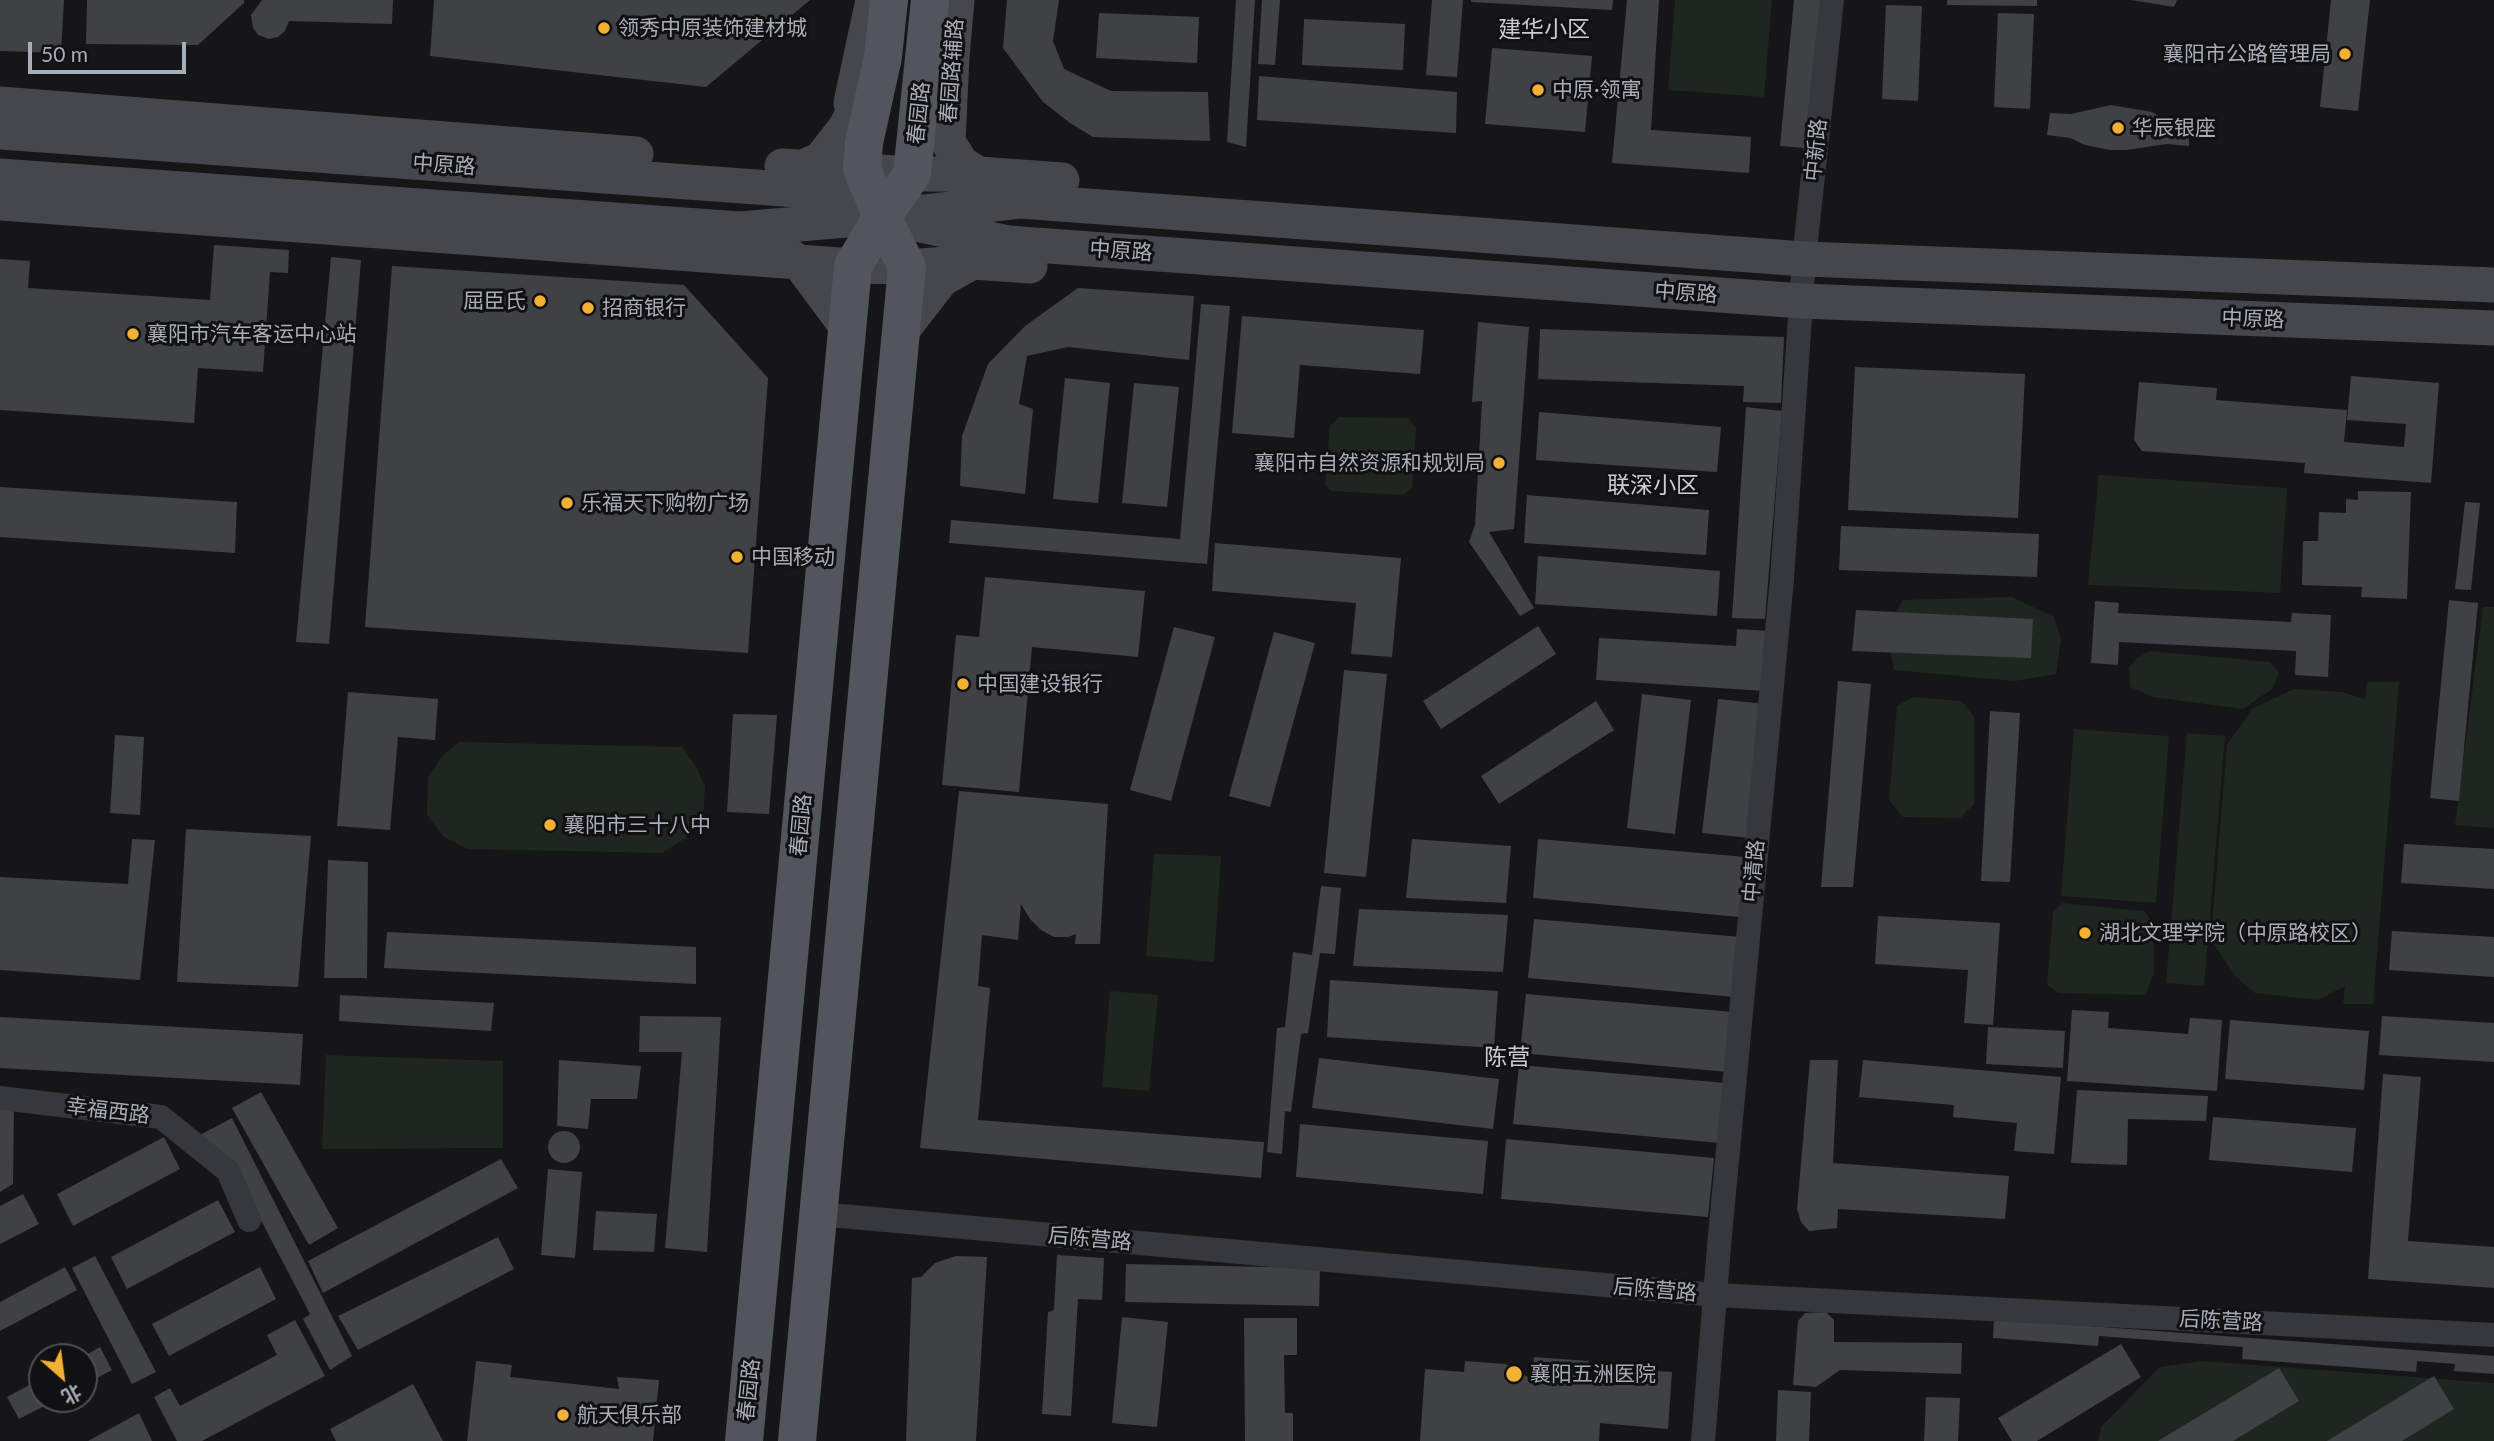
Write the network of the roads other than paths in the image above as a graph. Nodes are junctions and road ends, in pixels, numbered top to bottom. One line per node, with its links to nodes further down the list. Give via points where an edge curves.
1 (873, 0): 9 (main road)
2 (889, 0): 6 (main road, 春园路)
3 (930, 0): 7 (main road, 春园路)
4 (957, 0): 11 (main road, 春园路辅路)
5 (1832, 0): 23 (street, 中新路)
6 (883, 57): 9 (main road); 13 (main road, 春园路)
7 (920, 96): 11 (main road); 14 (main road, 春园路)
8 (0, 104): 12 (main road)
9 (845, 128): 12 (main road, via 821,159)
10 (0, 132): 17 (main road, 中原路)
11 (948, 142): 15 (main road, via 961,163)
12 (802, 167): 13 (main road); 17 (main road)
13 (862, 169): 14 (main road); 20 (main road, 春园路)
14 (912, 174): 15 (main road); 20 (main road, 春园路)
15 (979, 174): 18 (main road); 23 (main road)
16 (0, 176): 21 (main road, 中原路)
17 (756, 187): 20 (main road, 中原路, via 825,192)
18 (1020, 201): 20 (main road, 中原路); 23 (main road, 中原路)
19 (0, 203): 24 (main road)
20 (882, 217): 21 (main road, 中原路); 22 (main road, 中原路); 27 (main road, 春园路); 28 (main road, 春园路)
21 (740, 229): 24 (main road)
22 (1008, 243): 25 (main road); 30 (main road, 中原路)
23 (1805, 247): 26 (main road); 29 (main road, 中原路); 30 (street, 中新路)
24 (799, 261): 27 (main road); 31 (main road)
25 (973, 262): 28 (main road); 30 (main road); 33 (main road, via 942,279)
26 (2494, 263)
27 (853, 266): 28 (main road); 31 (main road, 春园路)
28 (907, 267): 33 (main road)
29 (2494, 285)
30 (1800, 311): 32 (main road, 中原路); 34 (main road); 38 (street, 中清路, via 1782,579)
31 (847, 327): 40 (main road, 春园路)
32 (2494, 328)
33 (900, 333): 36 (main road)
34 (2494, 350)
35 (0, 1098): 37 (street, 幸福西路, via 161,1117 228,1171)
36 (818, 1214): 38 (street, 后陈营路); 41 (main road)
37 (250, 1220)
38 (1716, 1295): 39 (street, 后陈营路); 42 (street, 中清路)
39 (2494, 1335)
40 (744, 1441)
41 (797, 1441)
42 (1703, 1441)

